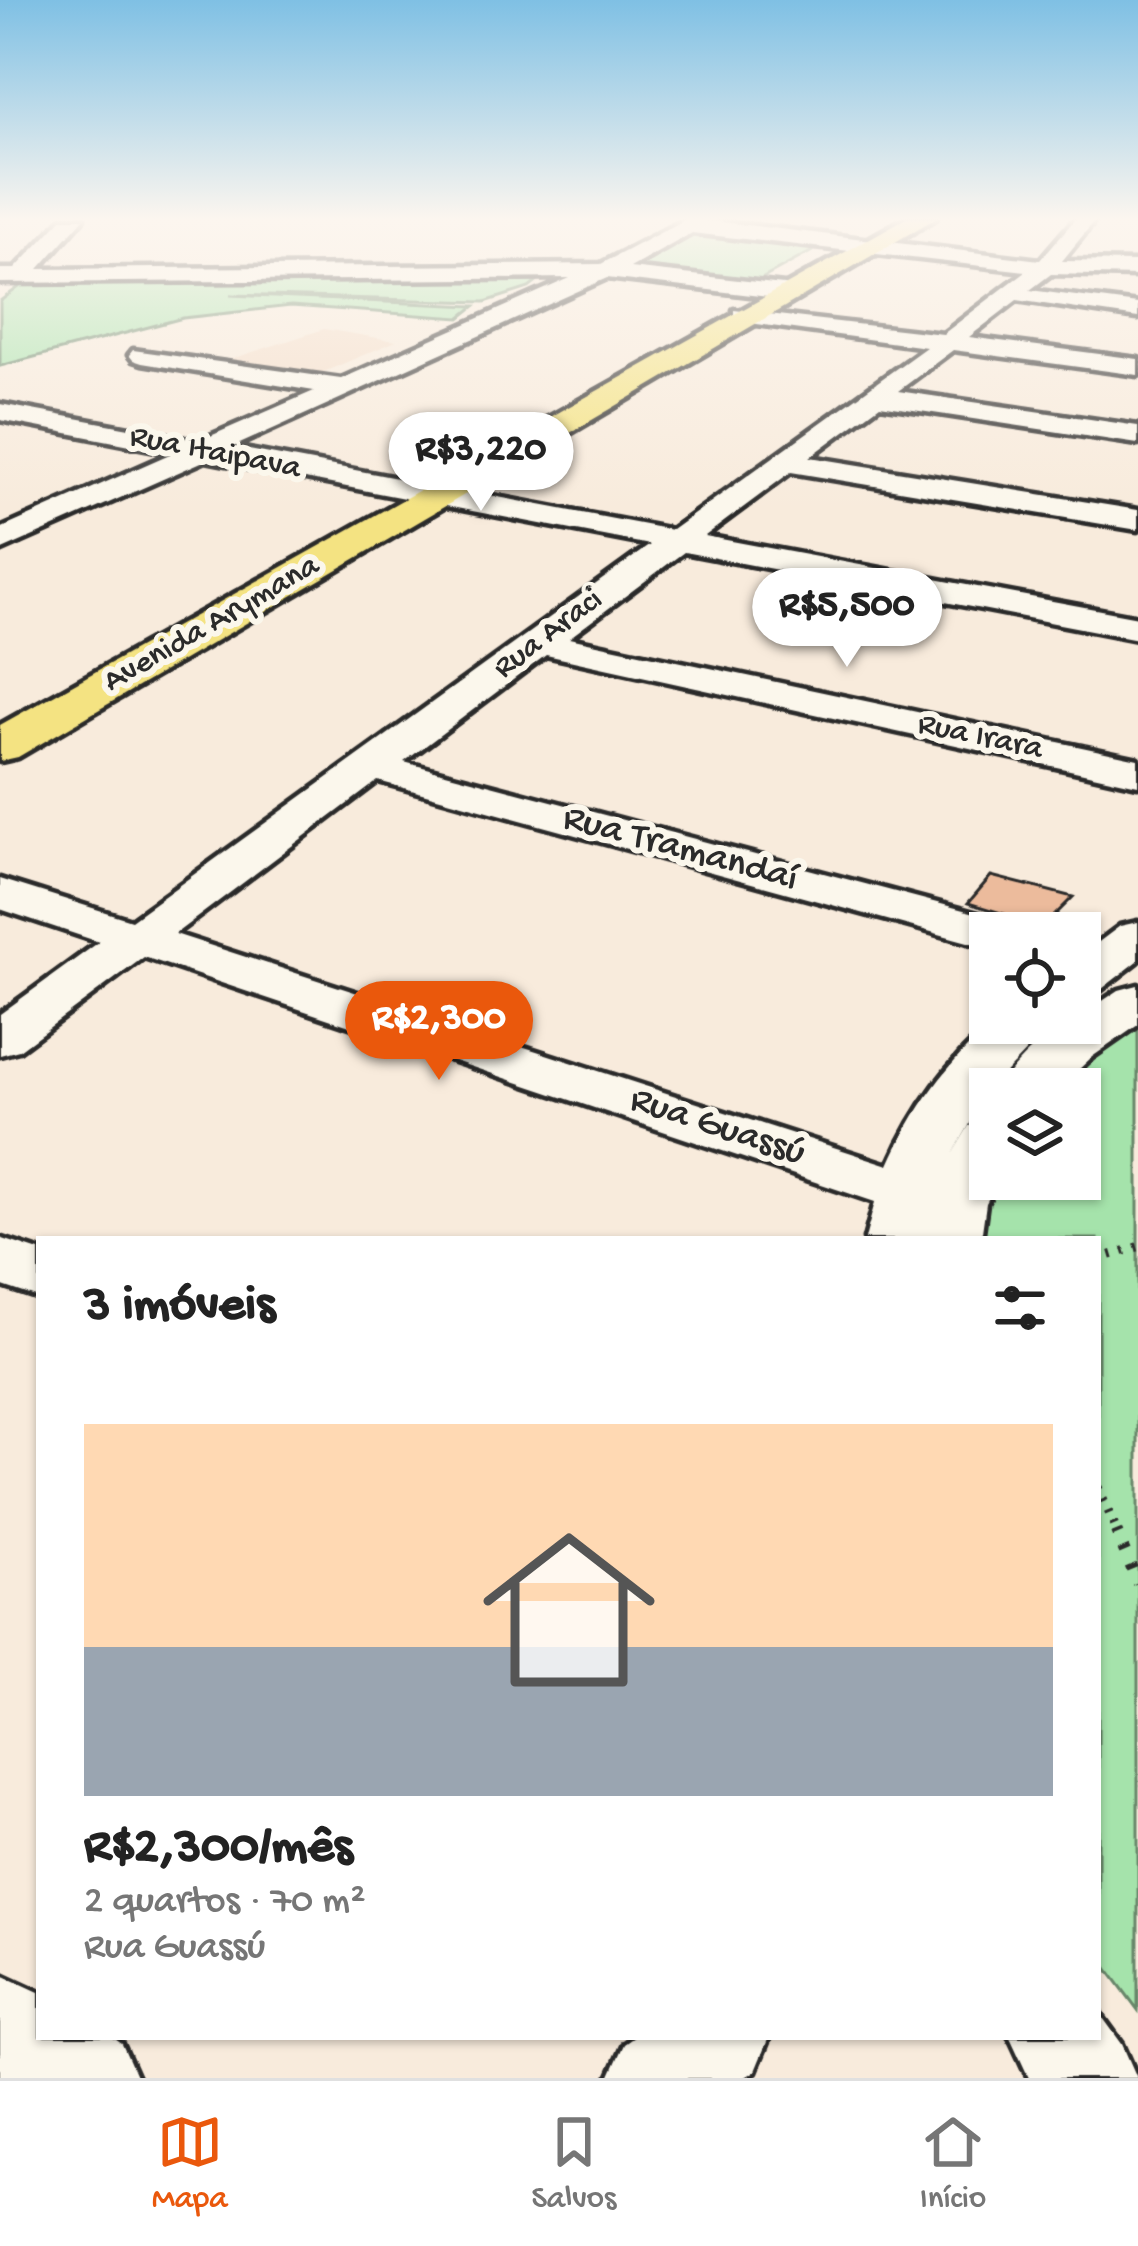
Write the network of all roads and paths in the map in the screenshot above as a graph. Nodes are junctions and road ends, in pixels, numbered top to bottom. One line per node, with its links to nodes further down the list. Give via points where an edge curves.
1 (504, 315): 8 (street)
2 (739, 315): 14 (main road, Avenida Arymana)
3 (818, 315): 5 (street)
4 (984, 315): 5 (street, Rua Araci)
5 (948, 342): 7 (street); 9 (street, Rua Araci)
6 (142, 355): 8 (street)
7 (1138, 368)
8 (341, 388): 12 (street)
9 (873, 396): 11 (street); 13 (street, Rua Araci)
10 (0, 412): 12 (street, Rua Itaipava)
11 (1138, 435)
12 (199, 450): 14 (street, Rua Itaipava); 16 (street)
13 (786, 462): 15 (street); 17 (street, Rua Araci)
14 (419, 494): 17 (street, Rua Itaipava); 21 (main road, Avenida Arymana); 22 (main road, Avenida Arymana)
15 (1138, 520)
16 (15, 524): 18 (street)
17 (673, 540): 19 (street, Rua Itaipava); 20 (street, Rua Araci)
18 (0, 542)
19 (1138, 628)
20 (541, 643): 23 (street, Rua Araci); 24 (street, Rua Irara)
21 (0, 714)
22 (0, 746)
23 (370, 766): 26 (street, Rua Tramandaí); 27 (street, Rua Araci)
24 (1138, 772)
25 (0, 893): 27 (street, Rua Guassú)
26 (969, 927)
27 (139, 936): 29 (street, Rua Araci); 33 (street, Rua Guassú)
28 (1113, 967): 31 (street, via 1073,1045)
29 (0, 1040)
30 (1005, 1044): 33 (street, via 936,1124)
31 (1048, 1068)
32 (969, 1165): 33 (street)
33 (927, 1218)
34 (1138, 1247): 35 (path)
35 (1101, 1258)
36 (0, 1260): 37 (street)
37 (36, 1275)
38 (1101, 1494): 39 (path)
39 (1138, 1583)
40 (0, 2022): 43 (street)
41 (716, 2040): 44 (street)
42 (1060, 2040): 45 (street)
43 (88, 2078)
44 (658, 2078)
45 (1088, 2078)

